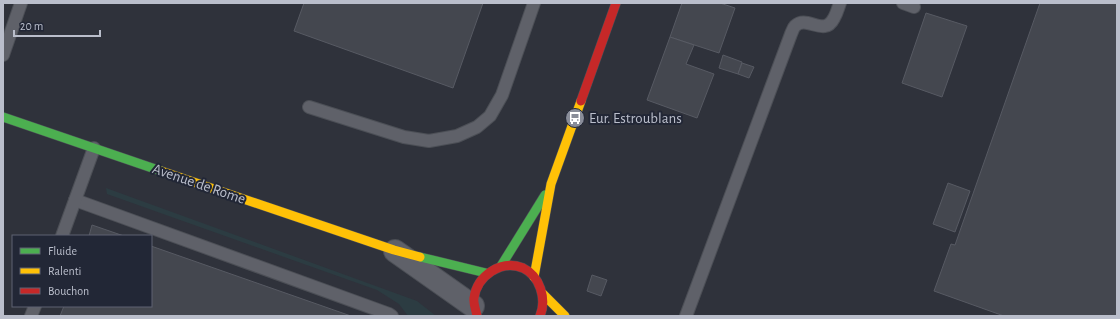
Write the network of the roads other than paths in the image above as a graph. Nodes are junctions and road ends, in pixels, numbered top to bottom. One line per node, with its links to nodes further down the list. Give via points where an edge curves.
1 (21, 3): 5 (lane)
2 (534, 3): 6 (lane, via 502,95 490,116 477,127 457,136 429,141 404,137)
3 (616, 3): 9 (street)
4 (840, 3): 21 (lane, via 829,25 823,27 803,22 796,25 790,34)
5 (3, 55)
6 (309, 107)
7 (3, 117): 8 (street, Avenue de Rome)
8 (94, 148): 10 (lane); 12 (street, Avenue de Rome)
9 (551, 184): 13 (street); 15 (street)
10 (75, 200): 11 (lane); 18 (lane)
11 (62, 235)
12 (394, 250): 14 (street, Avenue de Rome); 17 (street, Avenue de Rome)
13 (501, 266): 14 (street); 15 (street, via 525,269)
14 (486, 273): 17 (street, via 475,288)
15 (534, 277): 16 (street, via 540,284)
16 (543, 294): 19 (street); 20 (street)
17 (475, 311)
18 (392, 316)
19 (540, 316)
20 (565, 316)
21 (686, 316)

